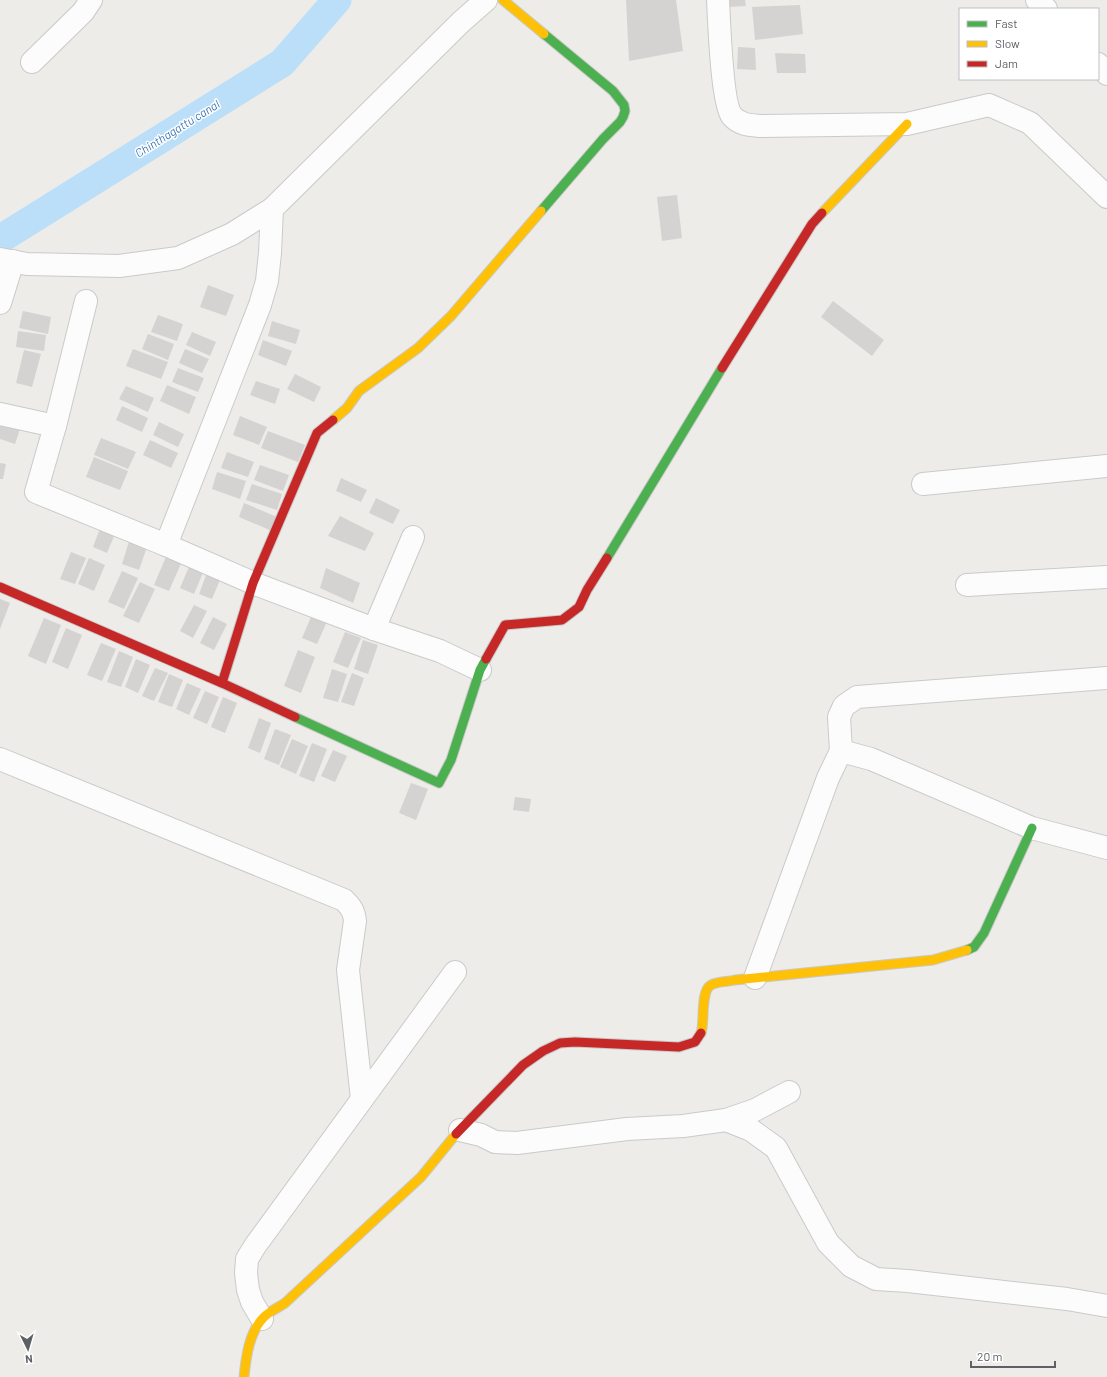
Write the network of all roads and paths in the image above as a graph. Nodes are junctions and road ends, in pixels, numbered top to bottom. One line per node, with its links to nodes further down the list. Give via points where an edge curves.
1 (91, 0): 7 (street, via 83,12)
2 (486, 0): 12 (street)
3 (503, 0): 23 (street, via 622,99 625,112 620,122 451,316 418,348 359,391 347,408 317,433)
4 (718, 0): 10 (street, via 726,97 732,116 742,124)
5 (1037, 0): 6 (street)
6 (1045, 8)
7 (32, 62)
8 (1099, 65): 9 (street)
9 (1107, 74)
10 (907, 124): 11 (street, via 989,105 1030,123); 27 (street, via 812,224 732,351 591,583 579,607 562,620 505,625)
11 (1107, 196)
12 (272, 208): 13 (street, via 232,234 178,258 119,266 27,264); 21 (street, via 268,274 260,304)
13 (6, 260): 15 (street)
14 (86, 301): 17 (street)
15 (0, 303)
16 (0, 414): 17 (street)
17 (55, 426): 21 (street, via 36,492)
18 (1107, 466): 19 (street)
19 (924, 484)
20 (413, 537): 26 (street)
21 (166, 545): 23 (street)
22 (1107, 577): 24 (street)
23 (253, 583): 26 (street); 29 (street)
24 (967, 584)
25 (0, 587): 29 (street)
26 (374, 629): 27 (street, via 440,651)
27 (480, 670): 29 (street, via 451,760 439,783)
28 (1107, 678): 30 (street, via 857,697 844,706 839,717)
29 (222, 683)
30 (841, 751): 32 (street, via 871,759); 35 (street, via 828,778)
31 (0, 758): 37 (street, via 344,900 352,907 355,921 348,970)
32 (1032, 828): 33 (street); 35 (street, via 984,933 974,947 933,960)
33 (1107, 848)
34 (455, 972): 37 (street)
35 (755, 978): 39 (street, via 712,984 707,988 704,996 703,1030 698,1041 688,1046 575,1042 560,1043 543,1051 523,1065)
36 (789, 1092): 38 (street, via 755,1110)
37 (362, 1099): 41 (street, via 247,1259 248,1290)
38 (726, 1120): 39 (street, via 517,1143 495,1142); 40 (street, via 751,1130 776,1148 828,1243 851,1266 876,1279 1060,1298)
39 (460, 1130): 41 (street, via 421,1178 286,1303)
40 (1107, 1306)
41 (262, 1319): 42 (street, via 252,1337)
42 (244, 1377)

